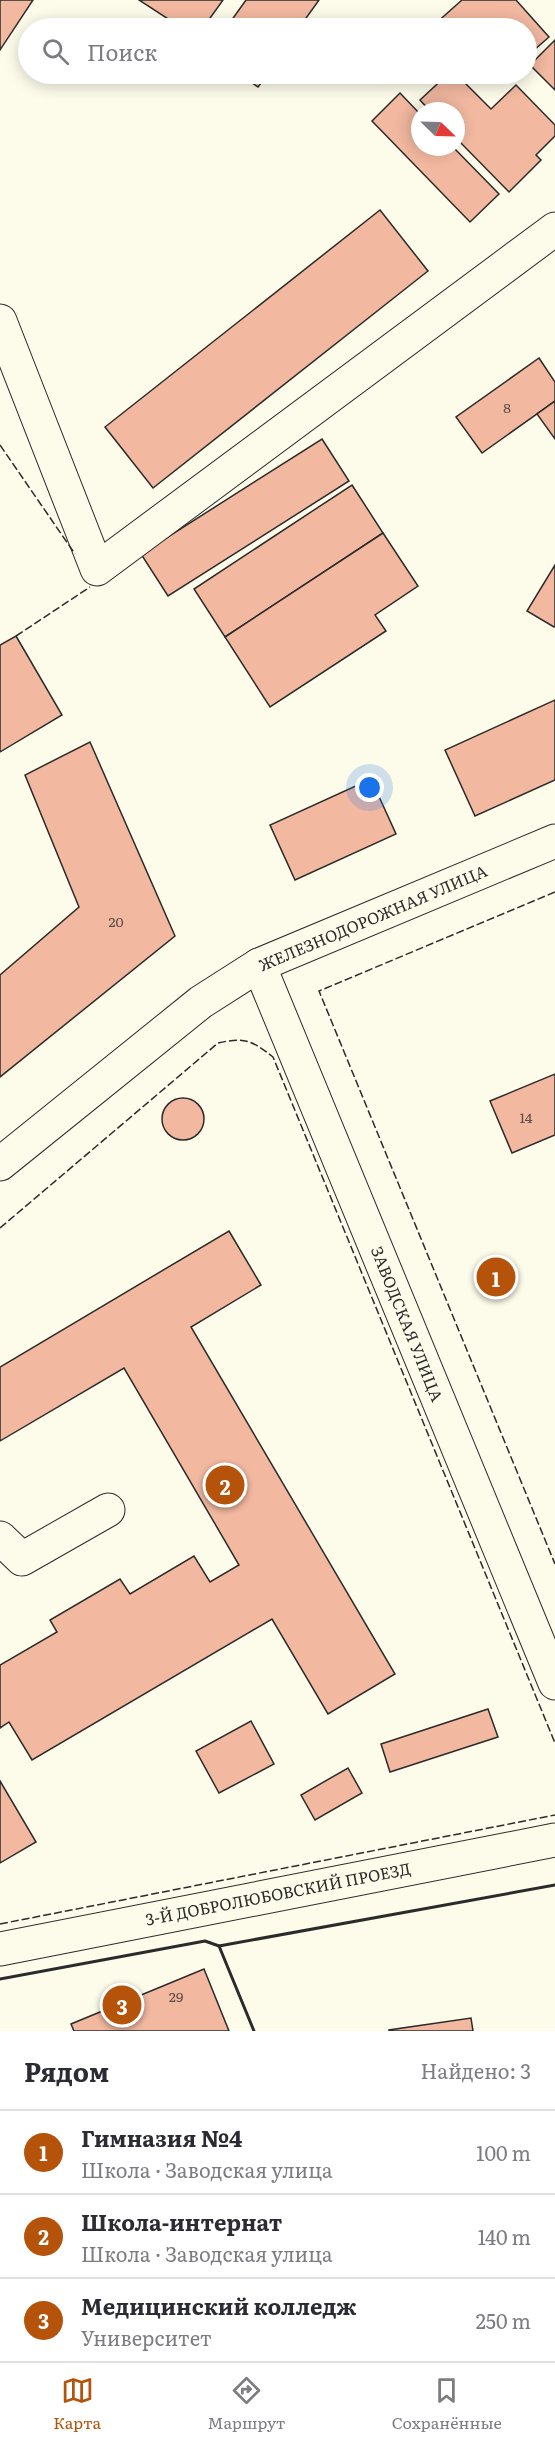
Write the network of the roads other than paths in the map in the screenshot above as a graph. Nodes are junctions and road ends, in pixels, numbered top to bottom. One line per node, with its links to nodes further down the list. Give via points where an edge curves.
1 (555, 229): 2 (street, via 93,571)
2 (0, 321)
3 (555, 841): 4 (street, ЖЕЛЕЗНОДОРОЖНАЯ УЛИЦА)
4 (259, 965): 5 (street, ЖЕЛЕЗНОДОРОЖНАЯ УЛИЦА, via 201,1002); 8 (street, ЗАВОДСКАЯ УЛИЦА)
5 (0, 1164)
6 (108, 1510): 7 (street, via 22,1559)
7 (0, 1538)
8 (555, 1683)
9 (555, 1840): 10 (street, 3-Й ДОБРОЛЮБОВСКИЙ ПРОЕЗД)
10 (0, 1949)

